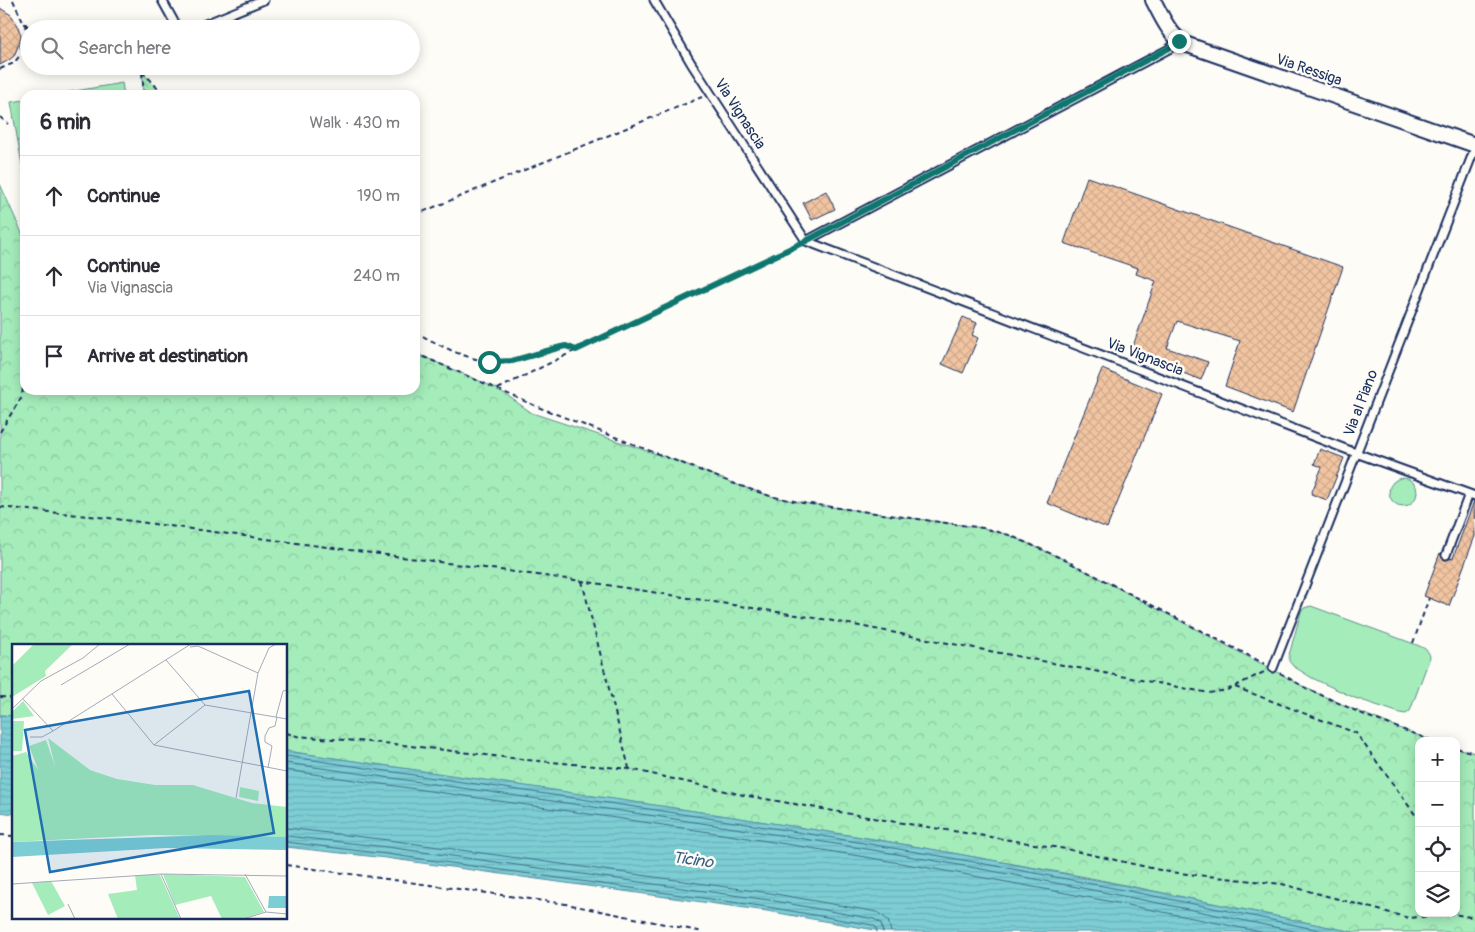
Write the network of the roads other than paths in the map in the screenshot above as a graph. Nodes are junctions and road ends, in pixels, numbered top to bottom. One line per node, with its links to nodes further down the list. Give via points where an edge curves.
1 (162, 0): 5 (lane)
2 (264, 0): 6 (lane)
3 (654, 0): 9 (lane, Via Vignascia, via 691,64)
4 (1153, 0): 7 (street)
5 (173, 20)
6 (215, 20)
7 (1179, 41): 8 (street, Via Ressiga); 9 (lane)
8 (1475, 147): 10 (lane, Via al Piano)
9 (806, 241): 10 (lane, Via Vignascia)
10 (1356, 452): 11 (lane, Via Vignascia); 13 (lane, Via al Piano)
11 (1472, 495): 12 (lane)
12 (1446, 555)
13 (1273, 668)

